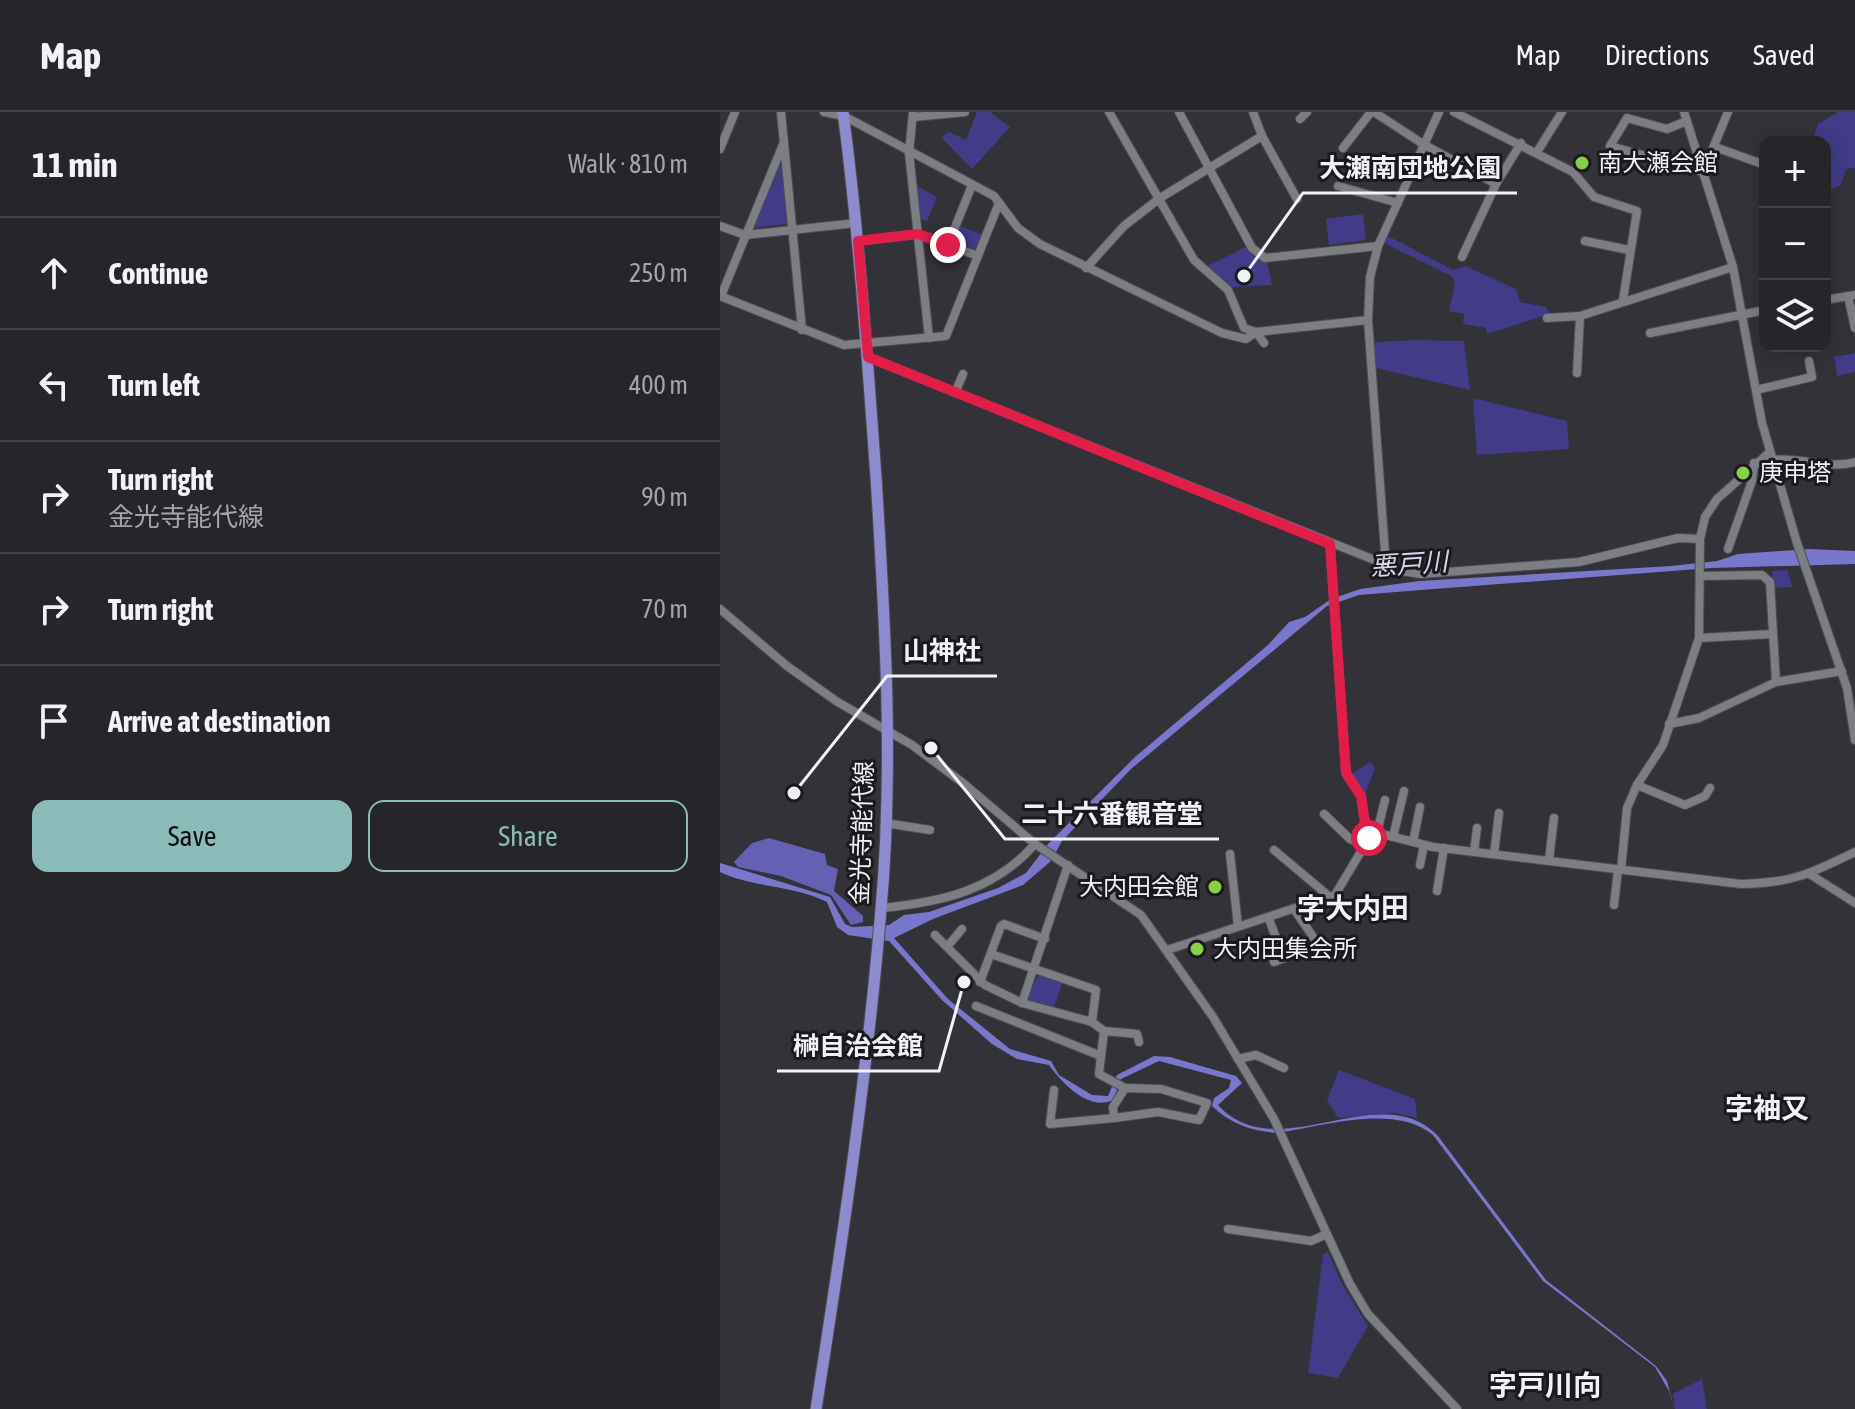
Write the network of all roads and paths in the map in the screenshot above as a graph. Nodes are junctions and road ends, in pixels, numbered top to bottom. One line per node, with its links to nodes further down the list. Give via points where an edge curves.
1 (735, 112): 22 (street)
2 (781, 112): 17 (street)
3 (824, 112): 13 (street)
4 (965, 112): 14 (street)
5 (1109, 112): 31 (street)
6 (1179, 112): 26 (street)
7 (1253, 112): 16 (street)
8 (1372, 112): 19 (street); 21 (street)
9 (1439, 112): 19 (street)
10 (1454, 112): 18 (street)
11 (1562, 112): 23 (street)
12 (1728, 112): 20 (street)
13 (844, 114): 24 (street); 35 (main road, 金光寺能代線)
14 (914, 115): 24 (street)
15 (1685, 117): 27 (street); 27 (street, via 1667,129 1627,118 1610,146)
16 (1262, 136): 26 (street); 32 (street)
17 (785, 141): 37 (street); 39 (street)
18 (1521, 143): 23 (street); 28 (street)
19 (1423, 144): 28 (street); 34 (street)
20 (1715, 147): 25 (street); 27 (street)
21 (1343, 148)
22 (720, 149)
23 (1537, 152): 44 (street, via 1573,172 1594,197 1637,211)
24 (909, 153): 29 (street); 38 (street)
25 (1759, 163)
26 (1208, 167): 31 (street); 43 (street, via 1252,248 1265,258)
27 (1703, 172): 47 (street)
28 (1496, 184): 46 (street)
29 (972, 185): 33 (street); 42 (street)
30 (1338, 186): 34 (street)
31 (1160, 198): 48 (street, via 1124,226); 60 (street, via 1194,260 1228,290 1244,328)
32 (1297, 199)
33 (999, 203): 45 (street); 48 (street, via 1018,228)
34 (1398, 203): 43 (street)
35 (856, 223): 37 (street); 40 (main road, 金光寺能代線)
36 (720, 226): 39 (street)
37 (792, 228): 39 (street); 59 (street)
38 (918, 234): 40 (street); 42 (street); 62 (street)
39 (745, 235): 49 (street)
40 (858, 241): 63 (main road, 金光寺能代線)
41 (1585, 241): 44 (street)
42 (948, 245): 45 (street)
43 (1378, 246): 57 (street)
44 (1629, 250): 52 (street)
45 (978, 256): 62 (street, via 946,336)
46 (1462, 257)
47 (1733, 267): 52 (street); 54 (street)
48 (1086, 268): 60 (street, via 1222,333 1246,339)
49 (720, 296): 59 (street)
50 (1851, 296): 51 (street); 58 (street)
51 (1831, 299)
52 (1623, 300): 55 (street)
53 (1759, 311): 54 (street)
54 (1743, 313): 61 (street); 69 (street)
55 (1580, 316): 56 (street); 67 (street)
56 (1547, 318)
57 (1368, 320): 60 (street); 77 (street)
58 (1855, 328)
59 (802, 330): 63 (street, via 844,345)
60 (1256, 332): 64 (street)
61 (1650, 333)
62 (929, 338): 63 (street)
63 (867, 342): 65 (main road, 金光寺能代線)
64 (1264, 343)
65 (868, 357): 70 (street); 85 (main road, 金光寺能代線, via 887,648)
66 (1809, 361): 69 (street, via 1812,377)
67 (1577, 373)
68 (963, 374): 70 (street)
69 (1756, 390): 71 (street)
70 (955, 393): 75 (street)
71 (1771, 456): 72 (street, via 1831,465); 73 (street); 82 (street)
72 (1855, 462)
73 (1754, 463): 74 (street, via 1717,499 1705,517); 76 (street)
74 (1700, 539): 77 (street, via 1678,538 1579,562 1420,574); 78 (street)
75 (1330, 544): 77 (street); 98 (street, via 1346,773 1361,796 1365,823)
76 (1728, 549)
77 (1386, 566)
78 (1701, 576): 80 (street, via 1762,575 1770,582); 81 (street)
79 (720, 609): 85 (street, via 787,666)
80 (1773, 634): 81 (street); 83 (street)
81 (1699, 638): 84 (street)
82 (1842, 671): 83 (street); 86 (street)
83 (1776, 682): 84 (street, via 1699,718)
84 (1669, 724): 87 (street, via 1663,745)
85 (887, 732): 95 (main road, 金光寺能代線); 101 (street, via 963,783)
86 (1855, 740)
87 (1637, 785): 88 (street, via 1685,805); 113 (street, via 1627,808)
88 (1710, 788)
89 (1404, 791): 99 (street)
90 (1385, 800): 98 (street)
91 (1420, 807): 100 (street)
92 (1499, 813): 109 (street)
93 (1324, 814): 103 (street)
94 (1554, 818): 110 (street)
95 (885, 823): 97 (street); 120 (main road, 金光寺能代線)
96 (1477, 828): 106 (street)
97 (930, 830)
98 (1377, 831): 99 (street); 103 (street)
99 (1393, 837): 100 (street)
100 (1413, 842): 102 (street)
101 (1035, 844): 111 (street); 120 (street, via 994,881)
102 (1424, 845): 104 (street); 112 (street)
103 (1365, 846): 116 (street, via 1342,887)
104 (1444, 848): 106 (street); 115 (street)
105 (1274, 850): 116 (street)
106 (1474, 852): 109 (street)
107 (1855, 852): 114 (street)
108 (1230, 854): 122 (street)
109 (1494, 854): 110 (street)
110 (1549, 860): 113 (street)
111 (1068, 865): 125 (street); 128 (street, via 1129,905)
112 (1420, 865)
113 (1619, 870): 114 (street, via 1741,884); 118 (street)
114 (1811, 875): 117 (street)
115 (1437, 891)
116 (1330, 897): 119 (street)
117 (1855, 903)
118 (1614, 905)
119 (1294, 909): 121 (street); 127 (street)
120 (881, 914): 146 (main road, 金光寺能代線, via 864,1092)
121 (1268, 917): 122 (street); 130 (street, via 1284,958)
122 (1238, 926): 128 (street)
123 (962, 929): 126 (street)
124 (935, 935): 126 (street)
125 (1045, 939): 129 (street, via 1004,924); 131 (street)
126 (947, 947): 132 (street)
127 (1320, 947)
128 (1167, 950): 139 (street)
129 (991, 954): 131 (street); 132 (street)
130 (1274, 962)
131 (1035, 969): 133 (street); 135 (street, via 1096,990)
132 (980, 982): 133 (street)
133 (1022, 1003): 135 (street)
134 (976, 1006): 138 (street)
135 (1092, 1022): 136 (street)
136 (1104, 1031): 137 (street, via 1137,1034); 138 (street)
137 (1139, 1042)
138 (1101, 1056): 141 (street, via 1099,1074)
139 (1238, 1059): 140 (street, via 1256,1055); 145 (street, via 1274,1119)
140 (1284, 1068)
141 (1119, 1083): 143 (street); 143 (street, via 1207,1103 1199,1120 1158,1112)
142 (1054, 1090): 143 (street, via 1050,1124)
143 (1114, 1118)
144 (1228, 1229): 145 (street, via 1311,1241)
145 (1327, 1234): 147 (street, via 1368,1314)
146 (816, 1409)
147 (1457, 1409)

